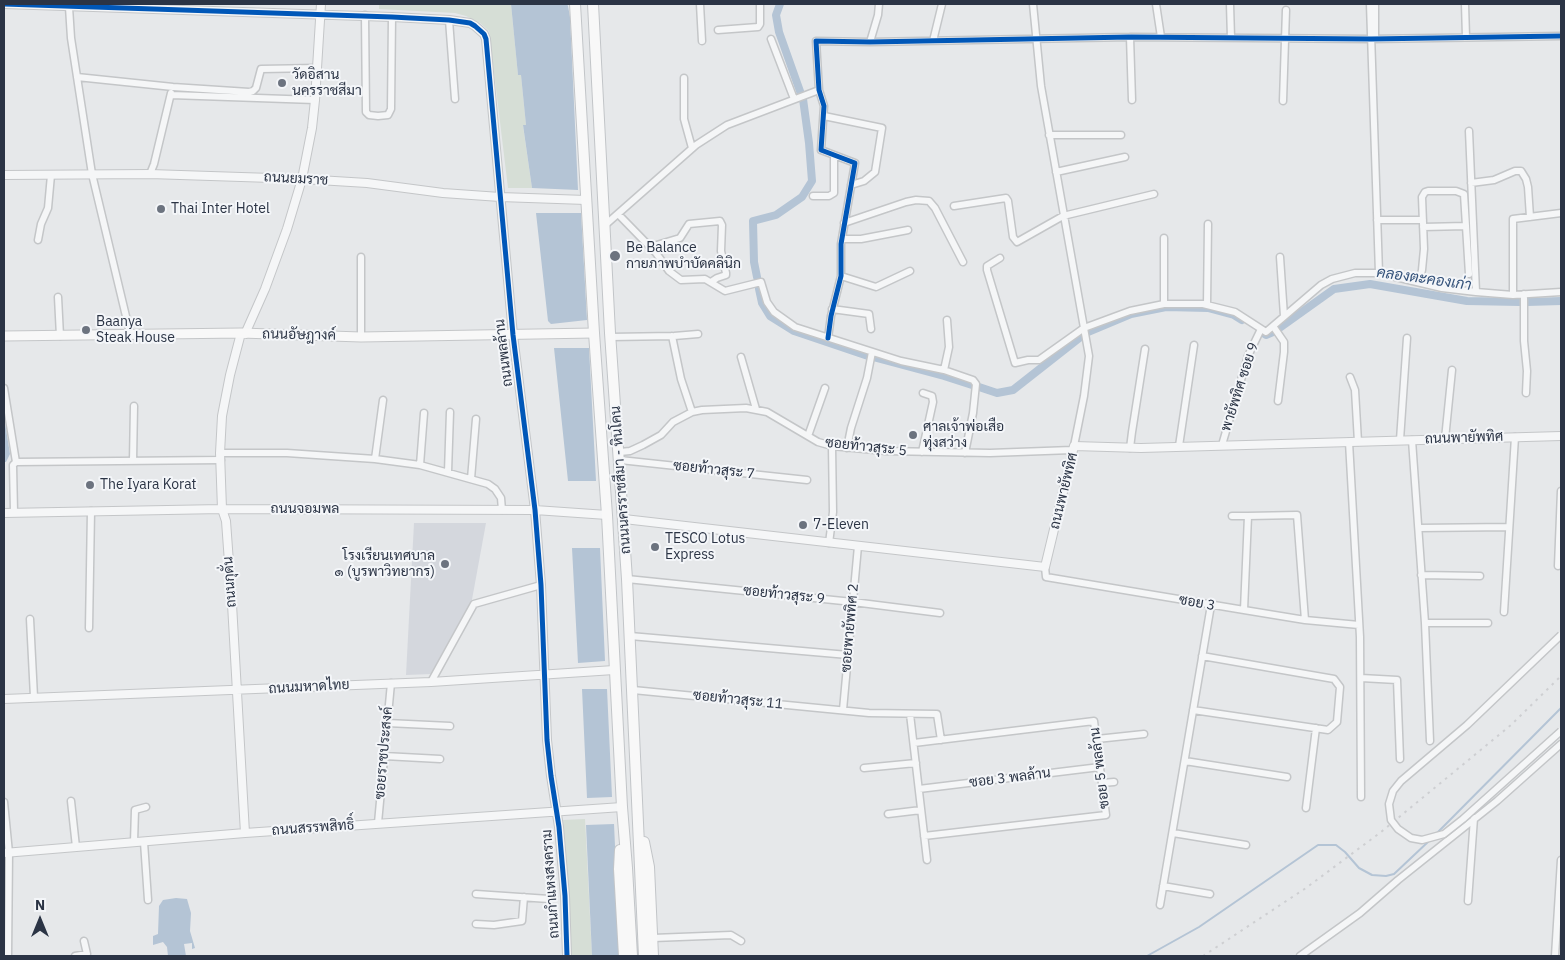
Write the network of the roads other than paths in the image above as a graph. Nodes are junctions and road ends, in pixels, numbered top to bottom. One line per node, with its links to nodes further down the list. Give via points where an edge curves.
1 (4, 4): 15 (street)
2 (321, 4): 17 (street, ถนนกุดั่น)
3 (575, 4): 63 (main road)
4 (593, 4): 64 (main road, ถนนนครราชสีมา - หินโคน)
5 (700, 4): 31 (street)
6 (760, 4): 21 (street, via 758,27)
7 (879, 4): 33 (street)
8 (942, 4): 32 (street)
9 (1033, 4): 24 (street)
10 (1156, 4): 26 (street)
11 (1230, 4): 27 (street)
12 (1370, 4): 29 (street)
13 (1374, 4): 29 (street)
14 (1466, 4): 25 (street)
15 (69, 7): 17 (street); 35 (street)
16 (1286, 10): 28 (street)
17 (320, 14): 18 (street); 34 (street, ถนนกุดั่น)
18 (365, 15): 19 (street); 19 (street, via 366,112 378,116 388,116 390,112)
19 (392, 16): 20 (street)
20 (450, 20): 40 (street); 62 (street, ถนนพลล้าน, via 470,24 486,39)
21 (718, 30)
22 (1130, 36): 24 (street); 26 (street); 43 (street)
23 (1561, 36): 25 (street)
24 (1036, 37): 32 (street); 47 (street)
25 (1466, 37): 29 (street)
26 (1161, 38): 27 (street)
27 (1231, 38): 28 (street)
28 (1284, 38): 29 (street); 44 (street)
29 (1373, 38): 70 (street)
30 (771, 39): 41 (street)
31 (702, 41)
32 (933, 41): 33 (street)
33 (870, 42): 38 (street, via 816,41)
34 (317, 68): 37 (street, via 263,69 252,92); 42 (street, ถนนกุดั่น)
35 (77, 77): 37 (street); 53 (street)
36 (684, 78): 49 (street, via 684,119)
37 (173, 87): 39 (street)
38 (819, 90): 41 (street); 45 (street)
39 (170, 95): 42 (street); 54 (street)
40 (455, 99)
41 (794, 99): 49 (street, via 727,125)
42 (315, 100): 57 (street, ถนนกุดั่น)
43 (1132, 100)
44 (1283, 101)
45 (824, 116): 50 (street, via 821,150); 59 (street, via 882,128 874,173)
46 (1469, 131): 58 (street)
47 (1049, 135): 48 (street); 52 (street)
48 (1122, 135)
49 (692, 148): 67 (street)
50 (834, 155): 59 (street, via 855,163); 61 (street, via 834,193)
51 (1125, 157): 52 (street)
52 (1056, 172): 68 (street)
53 (92, 174): 54 (street, ถนนยมราช); 56 (street, ถนนยมราช); 106 (street)
54 (150, 174): 57 (street, ถนนยมราช)
55 (4, 175): 56 (street, ถนนยมราช)
56 (51, 175): 79 (street, via 48,208)
57 (302, 179): 62 (street, ถนนยมราช); 107 (street, ถนนกุดั่น, via 272,272)
58 (1471, 184): 69 (street, via 1520,171 1528,188); 91 (street)
59 (851, 186): 71 (street)
60 (1154, 194): 68 (street)
61 (813, 196)
62 (500, 197): 63 (street, ถนนยมราช); 109 (street, ถนนพลล้าน)
63 (586, 200): 64 (main road); 105 (main road)
64 (603, 200): 74 (main road, ถนนนครราชสีมา - หินโคน)
65 (954, 206): 68 (street, via 1006,198 1016,242)
66 (1561, 213): 69 (street)
67 (618, 214): 74 (street); 80 (street)
68 (1063, 216): 102 (street)
69 (1530, 217): 94 (street, via 1513,219)
70 (1377, 220): 73 (street); 86 (street)
71 (844, 223): 78 (street); 84 (street, via 906,202 929,202)
72 (1208, 224): 97 (street)
73 (1423, 224): 75 (street); 75 (street, via 1422,197 1425,192 1460,191 1465,196); 90 (street, via 1424,249)
74 (604, 226): 110 (main road, ถนนนครราชสีมา - หินโคน)
75 (1466, 226): 87 (street)
76 (908, 230): 78 (street)
77 (1164, 238): 96 (street)
78 (842, 239): 88 (street)
79 (38, 240)
80 (650, 247): 89 (street, via 669,271 681,280 705,279); 89 (street, via 680,238 689,224 720,221 726,273)
81 (361, 257): 114 (street)
82 (1280, 257): 99 (street)
83 (1000, 258): 102 (street, via 987,266 987,270 1015,363 1039,360)
84 (963, 262)
85 (910, 272): 88 (street, via 876,287)
86 (1380, 274): 90 (street, พายัพทิศ ซอย 9); 99 (street, พายัพทิศ ซอย 9, via 1356,273 1332,278)
87 (1469, 274)
88 (841, 276): 98 (street)
89 (711, 282): 115 (street, via 725,291 762,282 767,302 774,312 795,327)
90 (1419, 282): 91 (street, พายัพทิศ ซอย 9)
91 (1476, 292): 94 (street, พายัพทิศ ซอย 9)
92 (1561, 292): 93 (street, พายัพทิศ ซอย 9)
93 (1524, 294): 94 (street, พายัพทิศ ซอย 9); 127 (street)
94 (1513, 295)
95 (58, 297): 112 (street)
96 (1164, 304): 97 (street); 102 (street, via 1130,311)
97 (1207, 305): 104 (street, via 1235,312)
98 (832, 309): 103 (street, via 869,314); 115 (street)
99 (1284, 316): 101 (street, พายัพทิศ ซอย 9)
100 (947, 320): 121 (street, via 949,347)
101 (1273, 326): 104 (street, พายัพทิศ ซอย 9); 129 (street, via 1284,342)
102 (1084, 328): 147 (street, via 1089,356)
103 (870, 329)
104 (1264, 330): 143 (street, พายัพทิศ ซอย 9, via 1248,356)
105 (594, 333): 109 (main road, ถนนอัษฎางค์); 110 (main road); 167 (main road)
106 (130, 334): 107 (main road, ถนนอัษฎางค์); 112 (main road, ถนนอัษฎางค์)
107 (243, 334): 114 (main road, ถนนอัษฎางค์); 151 (street, ถนนกุดั่น, via 222,416)
108 (698, 334): 113 (street)
109 (513, 335): 114 (main road, ถนนอัษฎางค์); 163 (street, ถนนพลล้าน)
110 (610, 335): 113 (street); 152 (main road, ถนนนครราชสีมา - หินโคน)
111 (4, 336): 112 (main road, ถนนอัษฎางค์)
112 (60, 336)
113 (672, 336): 133 (street)
114 (361, 337)
115 (828, 338): 119 (street)
116 (1407, 338): 140 (street)
117 (1194, 345): 145 (street)
118 (1145, 350): 148 (street)
119 (872, 352): 121 (street); 146 (street)
120 (741, 357): 131 (street)
121 (944, 370): 150 (street, via 976,384)
122 (1452, 370): 139 (street)
123 (1350, 377): 142 (street, via 1355,390)
124 (4, 388): 155 (street)
125 (825, 388): 136 (street)
126 (923, 392): 149 (street, via 932,396 933,402)
127 (1526, 393)
128 (383, 400): 153 (street)
129 (1278, 401)
130 (134, 406): 154 (street)
131 (756, 409): 133 (street, ซอยท้าวสุระ 5); 136 (street, ซอยท้าวสุระ 5, via 768,412)
132 (450, 412): 157 (street)
133 (692, 412): 152 (street, ซอยท้าวสุระ 5, via 673,422 660,435)
134 (424, 413): 156 (street)
135 (476, 419): 158 (street)
136 (808, 436): 144 (street, ซอยท้าวสุระ 5)
137 (1561, 436): 138 (street, ถนนพายัพทิศ)
138 (1515, 437): 139 (street, ถนนพายัพทิศ); 171 (street)
139 (1445, 439): 141 (street, ถนนพายัพทิศ)
140 (1400, 440): 141 (street, ถนนพายัพทิศ); 142 (street, ถนนพายัพทิศ)
141 (1412, 440): 172 (street)
142 (1353, 442): 143 (street, ถนนพายัพทิศ); 190 (street)
143 (1222, 445): 145 (street, ถนนพายัพทิศ)
144 (832, 446): 146 (street, ซอยท้าวสุระ 5); 173 (street, via 833,512)
145 (1179, 446): 148 (street, ถนนพายัพทิศ)
146 (848, 448): 149 (street, ซอยท้าวสุระ 5)
147 (1073, 448): 148 (street, ถนนพายัพทิศ); 150 (street, ซอยท้าวสุระ 5); 176 (street, ถนนพายัพทิศ)
148 (1130, 448)
149 (922, 452): 150 (street, ซอยท้าวสุระ 5)
150 (965, 452)
151 (220, 456): 153 (street, via 287,453); 154 (street); 161 (street, ถนนกุดั่น)
152 (620, 456): 159 (street, ซอยท้าวสุระ 7); 170 (main road, ถนนนครราชสีมา - หินโคน)
153 (375, 459): 156 (street)
154 (133, 461): 155 (street)
155 (16, 462): 165 (street, via 13,465)
156 (420, 465): 157 (street)
157 (448, 472): 158 (street)
158 (472, 479): 162 (street, via 496,488)
159 (807, 480)
160 (1561, 491): 175 (street)
161 (222, 509): 162 (street, ถนนจอมพล); 164 (street, ถนนจอมพล); 201 (street, ถนนกุดั่น, via 226,521)
162 (502, 510): 163 (street, ถนนจอมพล)
163 (535, 510): 167 (street, ถนนจอมพล); 180 (street, ถนนพลล้าน)
164 (91, 511): 165 (street, ถนนจอมพล); 191 (street)
165 (14, 512): 166 (street, ถนนจอมพล)
166 (4, 513)
167 (607, 515): 170 (main road); 196 (main road)
168 (1232, 516): 169 (street)
169 (1248, 516): 183 (street); 187 (street, via 1297,514)
170 (624, 519): 173 (street); 179 (main road, ถนนนครราชสีมา - หินโคน)
171 (1509, 527): 172 (street); 184 (street)
172 (1419, 528): 177 (street)
173 (829, 543): 174 (street)
174 (858, 546): 176 (street); 181 (street, ซอยพายัพทิศ 2)
175 (1558, 566)
176 (1045, 567): 182 (street, ซอย 3, via 1046,577)
177 (1421, 575): 178 (street); 189 (street)
178 (1480, 576)
179 (627, 579): 181 (street, ซอยท้าวสุระ 9); 193 (main road, ถนนนครราชสีมา - หินโคน)
180 (541, 585): 197 (street, ถนนพลล้าน); 199 (street, via 474,604)
181 (852, 602): 185 (street, ซอยท้าวสุระ 9); 194 (street, ซอยพายัพทิศ 2)
182 (1211, 605): 183 (street, ซอย 3); 195 (street)
183 (1244, 610): 187 (street, ซอย 3)
184 (1504, 612)
185 (940, 613)
186 (30, 619): 203 (street)
187 (1305, 620): 190 (street, ซอย 3)
188 (1488, 622): 189 (street)
189 (1425, 623): 215 (street)
190 (1360, 625): 198 (street)
191 (90, 628)
192 (1561, 635): 211 (street, bridge, via 1467,725 1401,781 1389,804 1391,820 1398,830 1411,838 1422,840 1444,834)
193 (630, 636): 194 (street); 202 (main road, ถนนนครราชสีมา - หินโคน)
194 (848, 655): 205 (street, ซอยพายัพทิศ 2)
195 (1202, 656): 206 (street); 210 (street, via 1334,679 1340,687 1337,722 1328,730)
196 (614, 670): 197 (street, ถนนมหาดไทย); 233 (main road)
197 (545, 675): 199 (street, ถนนมหาดไทย); 235 (street, via 547,740)
198 (1361, 678): 220 (street, via 1397,680); 229 (street)
199 (431, 682): 200 (street, ถนนมหาดไทย)
200 (391, 683): 201 (street, ถนนมหาดไทย); 208 (street, ซอยราชประสงค์)
201 (238, 690): 203 (street, ถนนมหาดไทย); 242 (street, ถนนกุดั่น)
202 (633, 690): 205 (street, ซอยท้าวสุระ 11); 238 (main road, ถนนนครราชสีมา - หินโคน)
203 (34, 697): 204 (street, ถนนมหาดไทย)
204 (4, 699)
205 (842, 710): 207 (street, ซอยท้าวสุระ 11)
206 (1193, 710): 210 (street); 221 (street)
207 (910, 714): 214 (street, ซอยท้าวสุระ 11, via 937,714); 216 (street)
208 (387, 723): 209 (street); 218 (street, ซอยราชประสงค์)
209 (450, 726)
210 (1316, 728): 234 (street)
211 (1561, 731)
212 (1144, 734): 213 (street)
213 (1097, 739): 214 (street, ซอย 5 พลล้าน, via 1094,721); 223 (street, ซอย 5 พลล้าน)
214 (941, 740): 216 (street, ซอย 5 พลล้าน)
215 (1430, 741)
216 (914, 743): 222 (street)
217 (1561, 744): 240 (street)
218 (384, 756): 219 (street); 241 (street, ซอยราชประสงค์)
219 (440, 759)
220 (1400, 759)
221 (1185, 761): 225 (street); 243 (street)
222 (916, 763): 224 (street); 228 (street)
223 (1100, 767): 227 (street, ซอย 5 พลล้าน); 228 (street, ซอย 3 พลล้าน)
224 (864, 768)
225 (1287, 777)
226 (1114, 782): 227 (street)
227 (1102, 783): 244 (street, ซอย 5 พลล้าน, via 1106,815)
228 (919, 790): 236 (street)
229 (1361, 797)
230 (4, 802): 249 (street)
231 (71, 802): 248 (street)
232 (146, 807): 245 (street, via 135,810)
233 (622, 807): 235 (street, ถนนสรรพสิทธิ์); 239 (main road)
234 (1306, 808)
235 (556, 810): 241 (street, ถนนสรรพสิทธิ์); 267 (street, ถนนกำแหงสงคราม, via 565,896)
236 (921, 810): 237 (street); 244 (street)
237 (888, 814)
238 (638, 817): 262 (main road, via 649,867); 270 (main road, ถนนนครราชสีมา - หินโคน)
239 (622, 818): 268 (main road, via 619,869); 269 (main road)
240 (1474, 818): 258 (street); 272 (street, via 1360,913)
241 (378, 823): 242 (street, ถนนสรรพสิทธิ์)
242 (245, 832): 246 (street, ถนนสรรพสิทธิ์)
243 (1173, 833): 247 (street); 252 (street)
244 (924, 836): 250 (street)
245 (134, 842): 246 (street, ถนนสรรพสิทธิ์); 248 (street, ถนนสรรพสิทธิ์)
246 (144, 842): 257 (street)
247 (1246, 845)
248 (76, 847): 249 (street, ถนนสรรพสิทธิ์)
249 (6, 853): 260 (street)
250 (927, 860)
251 (1561, 860): 273 (street)
252 (1163, 886): 254 (street); 259 (street)
253 (476, 894): 255 (street)
254 (1210, 894)
255 (524, 897): 256 (street); 261 (street, via 522,921)
256 (549, 899)
257 (148, 900)
258 (1468, 901)
259 (1160, 905)
260 (6, 914): 265 (street)
261 (476, 924)
262 (652, 938): 264 (street, via 731,935); 271 (main road)
263 (84, 941): 266 (street, via 87,954)
264 (741, 941)
265 (8, 956)
266 (75, 956)
267 (566, 956)
268 (624, 956)
269 (632, 956)
270 (644, 956)
271 (654, 956)
272 (1300, 956)
273 (1555, 956)

